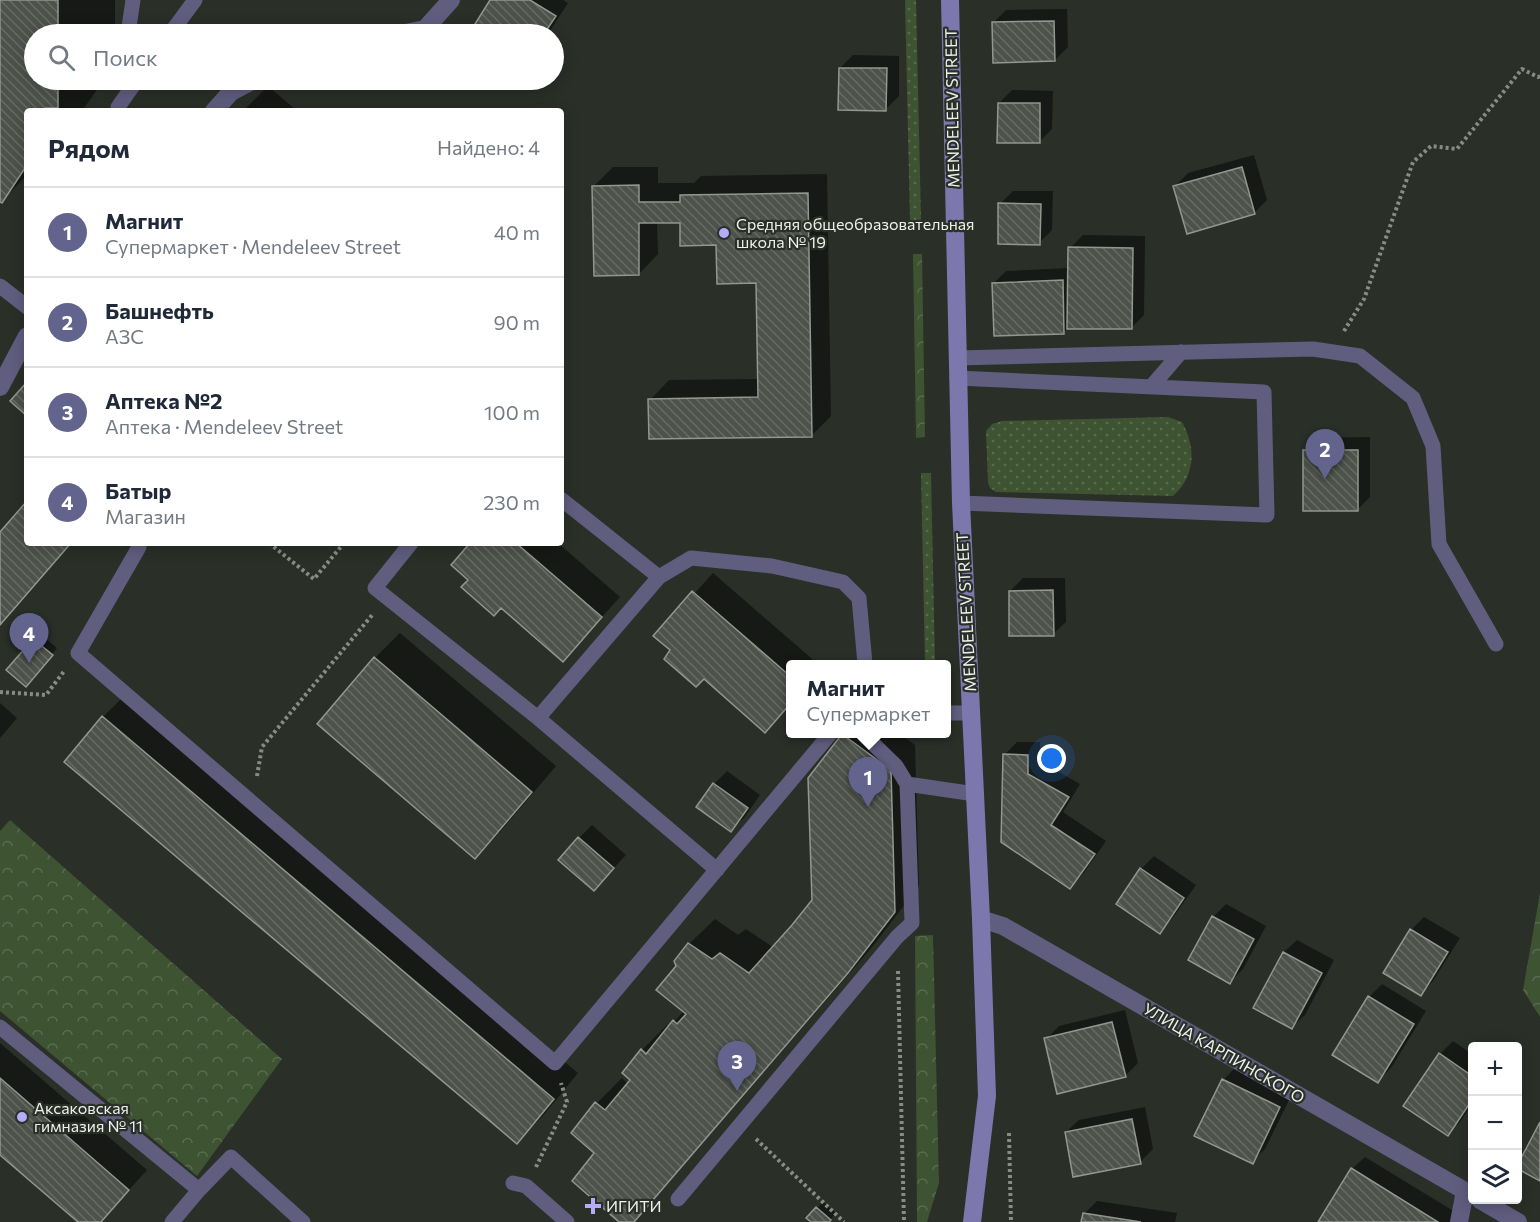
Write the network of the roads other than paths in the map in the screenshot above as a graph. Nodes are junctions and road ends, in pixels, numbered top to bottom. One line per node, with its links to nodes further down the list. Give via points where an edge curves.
1 (133, 0): 5 (lane)
2 (195, 0): 6 (lane)
3 (450, 0): 7 (street)
4 (950, 0): 18 (main road, MENDELEEV STREET)
5 (129, 24)
6 (177, 24)
7 (429, 24)
8 (120, 90): 11 (lane)
9 (131, 90): 12 (lane)
10 (235, 90): 13 (street)
11 (117, 108)
12 (118, 108)
13 (217, 108)
14 (0, 286): 15 (lane)
15 (24, 299)
16 (24, 342): 20 (street)
17 (1181, 352): 18 (lane); 21 (lane); 27 (lane, via 1313,349 1360,356 1413,398 1433,446 1439,544)
18 (957, 358): 19 (main road, MENDELEEV STREET)
19 (957, 378): 21 (lane); 23 (main road, MENDELEEV STREET)
20 (0, 387)
21 (1151, 387): 23 (lane, via 1264,392 1267,515)
22 (564, 501): 26 (lane)
23 (961, 502): 30 (main road, MENDELEEV STREET)
24 (409, 546): 31 (lane, via 375,588)
25 (139, 547): 36 (lane, via 78,653 555,1063)
26 (659, 577): 28 (lane, via 691,558 772,566 843,582 859,598); 31 (lane)
27 (1496, 644)
28 (865, 660)
29 (951, 713): 30 (lane)
30 (971, 713): 35 (main road, MENDELEEV STREET)
31 (538, 718): 36 (lane)
32 (827, 738): 36 (lane)
33 (867, 738): 34 (lane, via 896,766)
34 (907, 784): 35 (lane); 42 (lane, via 912,923)
35 (975, 795): 37 (main road, MENDELEEV STREET)
36 (717, 870)
37 (981, 919): 41 (street, УЛИЦА КАРПИНСКОГО, via 1003,926); 48 (main road, MENDELEEV STREET, via 987,1096)
38 (0, 1027): 40 (lane)
39 (520, 1184): 47 (lane)
40 (199, 1190): 45 (lane); 46 (lane, via 231,1157)
41 (1468, 1193)
42 (678, 1199)
43 (1468, 1203): 49 (street)
44 (1487, 1204): 50 (street, УЛИЦА КАРПИНСКОГО)
45 (172, 1222)
46 (303, 1222)
47 (567, 1222)
48 (972, 1222)
49 (1459, 1222)
50 (1518, 1222)

